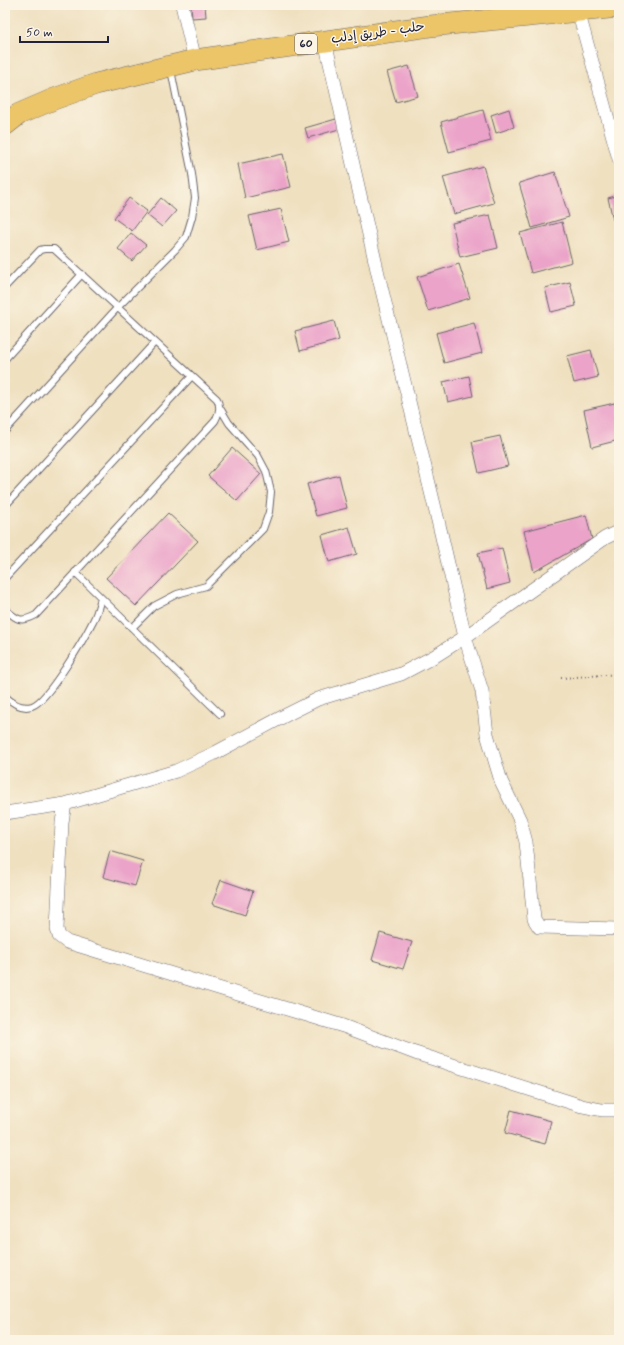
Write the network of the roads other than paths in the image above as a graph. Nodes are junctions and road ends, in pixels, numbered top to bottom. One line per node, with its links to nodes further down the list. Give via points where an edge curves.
1 (182, 5): 5 (street)
2 (619, 6): 3 (highway, حلب - طريق إدلب / 60)
3 (578, 11): 4 (highway, حلب - طريق إدلب / 60, via 430,26); 8 (street)
4 (325, 41): 5 (highway, حلب - طريق إدلب / 60); 24 (street)
5 (195, 60): 6 (highway, حلب - طريق إدلب / 60)
6 (171, 66): 7 (highway, حلب - طريق إدلب / 60, via 96,84 19,114); 11 (lane, via 192,174 195,198 192,217 186,237)
7 (5, 125)
8 (619, 159)
9 (82, 274): 10 (lane, via 54,249 44,248 36,253); 11 (lane); 13 (lane)
10 (5, 287)
11 (118, 307): 12 (lane); 16 (lane)
12 (155, 342): 14 (lane); 17 (lane)
13 (5, 359)
14 (192, 376): 15 (lane, via 217,399); 20 (lane)
15 (220, 408): 19 (lane, via 215,420); 23 (lane, via 229,423 258,456 266,471 271,492 269,512 263,528 206,586 177,594 154,606)
16 (5, 431)
17 (5, 506)
18 (619, 531): 24 (street, via 605,538)
19 (75, 572): 21 (lane); 22 (lane, via 36,615 18,620)
20 (5, 578)
21 (101, 598): 23 (lane); 25 (lane, via 93,620 61,675 44,698 33,706 20,707)
22 (5, 609)
23 (132, 628): 26 (lane)
24 (465, 638): 27 (street, via 401,674 318,699 176,771); 29 (street, via 482,691 487,734 526,842 534,919 539,927)
25 (6, 698)
26 (220, 714)
27 (65, 804): 28 (street); 30 (street, via 57,929 59,936 67,942 343,1026 415,1053 582,1106)
28 (5, 813)
29 (619, 929)
30 (619, 1110)

